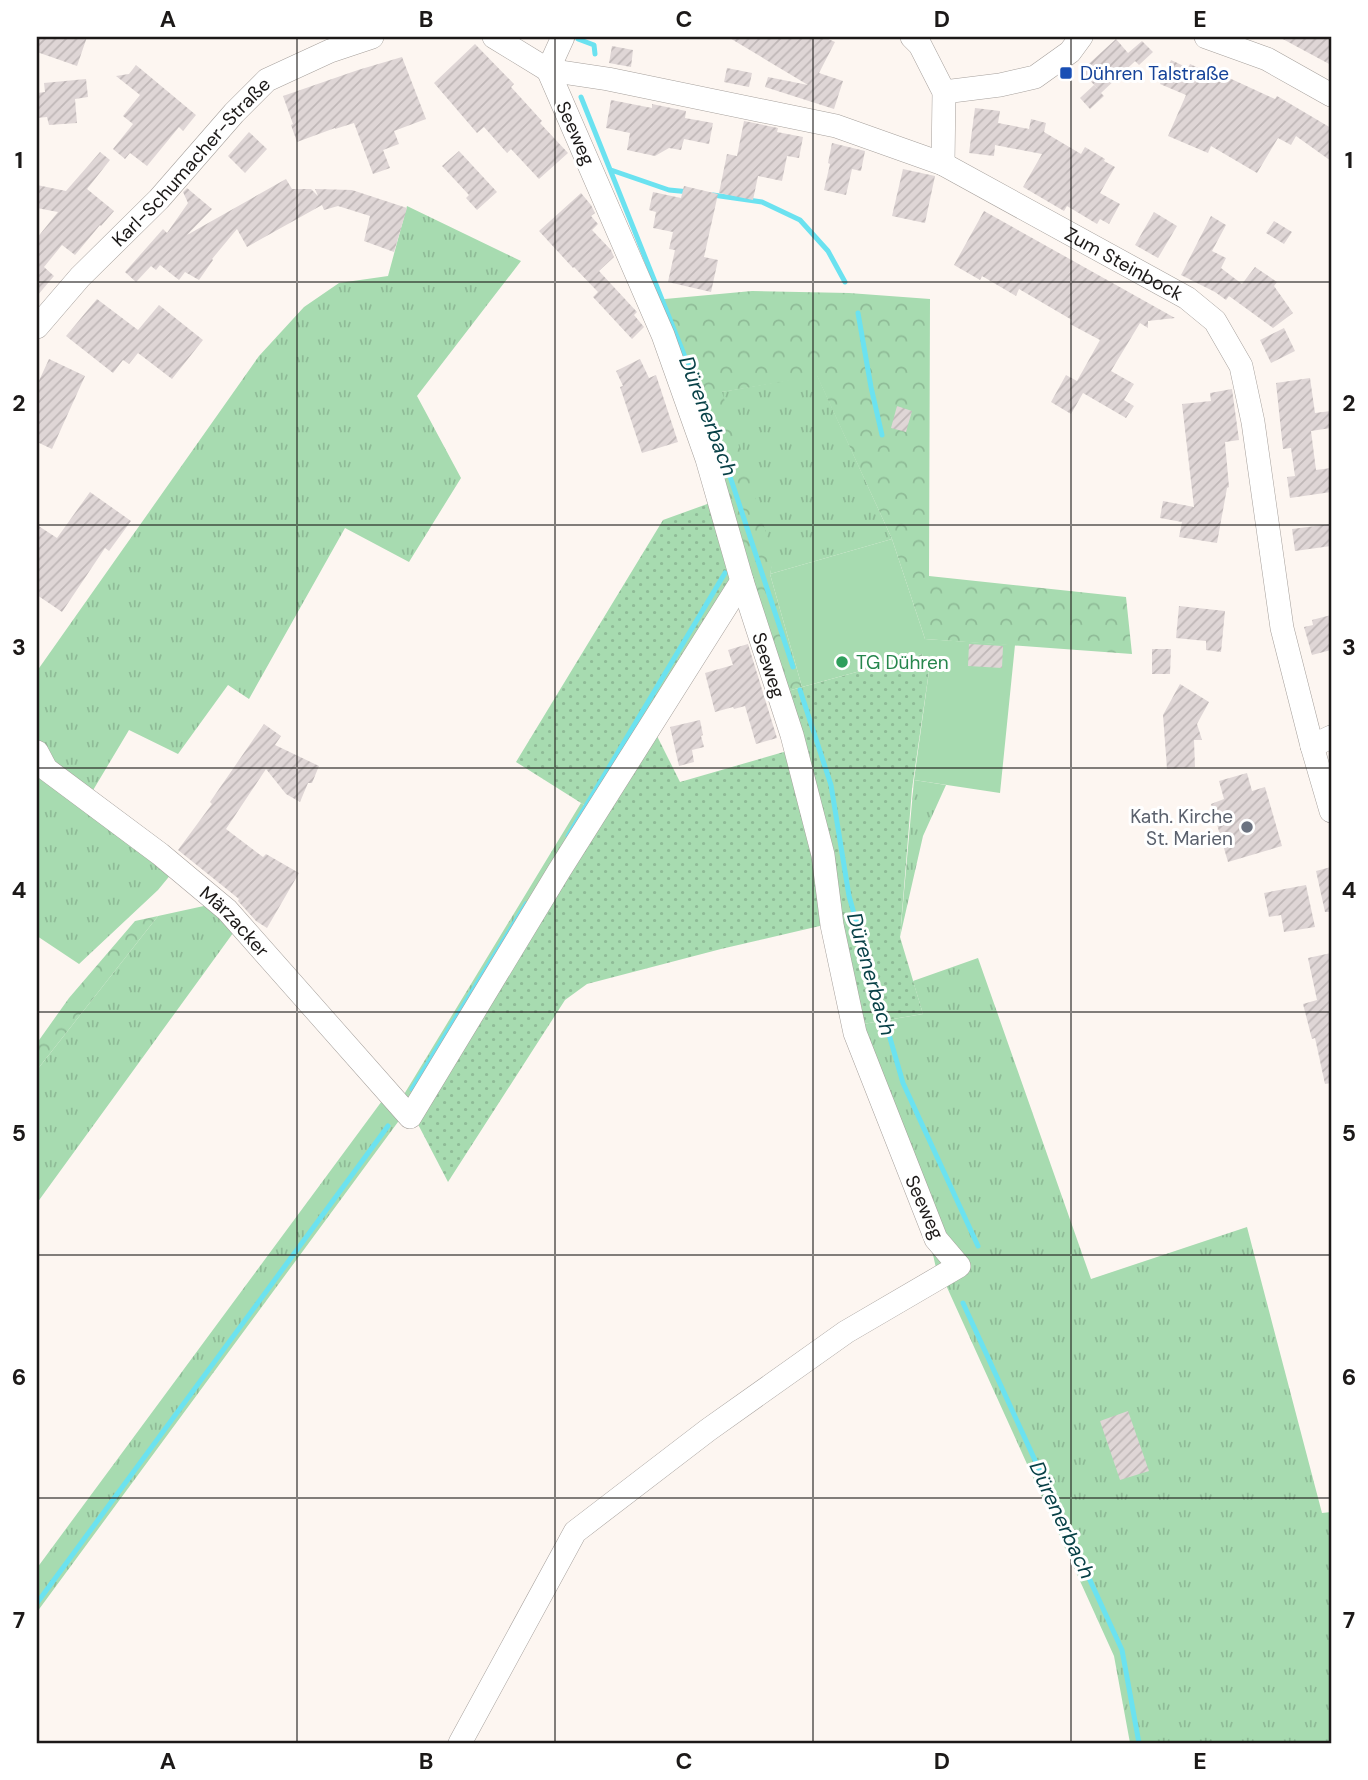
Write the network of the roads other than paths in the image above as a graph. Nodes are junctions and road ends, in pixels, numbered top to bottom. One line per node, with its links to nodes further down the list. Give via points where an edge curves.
1 (372, 37): 11 (street, Karl-Schumacher-Straße, via 267,80)
2 (494, 37): 7 (street)
3 (563, 37): 7 (street)
4 (912, 37): 8 (street)
5 (1081, 37): 8 (street, via 1070,52 1035,77)
6 (1206, 37): 9 (street, via 1267,59)
7 (548, 70): 10 (street, Zum Steinbock, via 836,126); 12 (street, Seeweg, via 663,335 707,459)
8 (944, 92): 10 (street)
9 (1331, 95)
10 (943, 163): 13 (street, Zum Steinbock, via 1187,298 1215,321 1241,366 1282,628)
11 (37, 327)
12 (742, 581): 14 (street, Märzacker, via 410,1117 227,910 46,769); 16 (street, Seeweg, via 792,735 816,828 855,1033 936,1239 959,1266 846,1332 576,1532)
13 (1322, 742): 15 (street, Zum Steinbock)
14 (37, 752)
15 (1331, 811)
16 (460, 1743)

